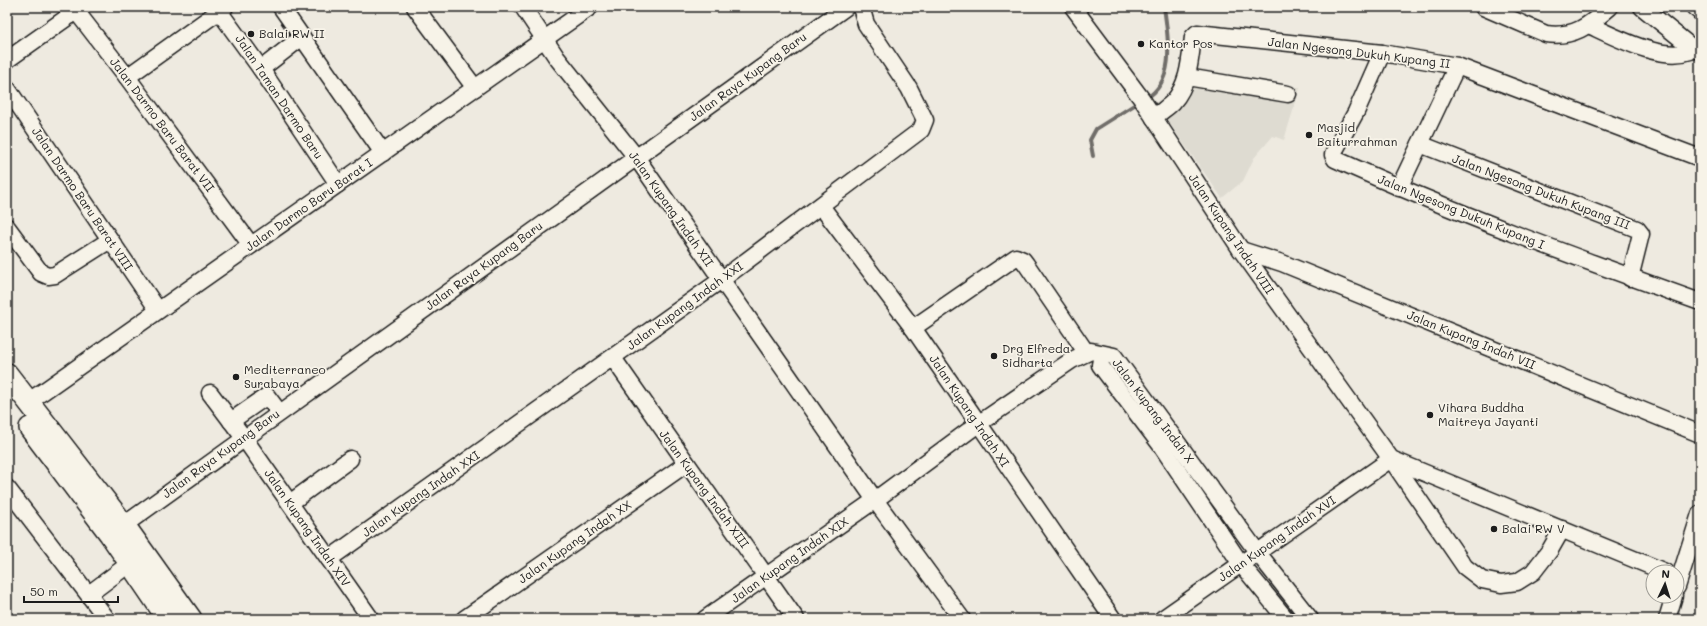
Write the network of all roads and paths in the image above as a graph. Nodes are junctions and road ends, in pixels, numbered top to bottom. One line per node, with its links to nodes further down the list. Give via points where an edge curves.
1 (281, 7): 17 (street)
2 (415, 7): 27 (street)
3 (523, 7): 18 (street, Jalan Kupang Indah XII)
4 (590, 7): 18 (street, Jalan Darmo Baru Barat I)
5 (861, 7): 15 (street, Jalan Kupang Indah XXI)
6 (1073, 7): 29 (street, Jalan Kupang Indah VIII)
7 (1483, 7): 16 (street, via 1556,36 1572,34)
8 (1610, 7): 16 (street)
9 (1642, 7): 19 (street)
10 (1694, 7): 14 (street)
11 (842, 8): 15 (street); 32 (street, Jalan Raya Kupang Baru)
12 (77, 9): 21 (street); 24 (street, Jalan Darmo Baru Barat VII)
13 (222, 9): 23 (street, Jalan Taman Darmo Baru); 24 (street)
14 (1700, 12)
15 (866, 24): 36 (street, Jalan Kupang Indah XXI, via 909,88 925,120 924,126)
16 (1589, 25): 19 (street, via 1651,50 1678,55)
17 (302, 37): 23 (street); 31 (street)
18 (545, 39): 27 (street, Jalan Darmo Baru Barat I); 32 (street, Jalan Kupang Indah XII, via 557,58)
19 (1697, 48)
20 (1382, 53): 22 (street, Jalan Ngesong Dukuh Kupang II); 25 (street, Jalan Ngesong Dukuh Kupang II, via 1197,33 1193,37); 35 (street, Jalan Ngesong Dukuh Kupang I, via 1356,112 1333,155 1335,160)
21 (7, 60)
22 (1457, 66): 30 (street); 33 (street, Jalan Ngesong Dukuh Kupang II)
23 (261, 69): 34 (street, Jalan Taman Darmo Baru)
24 (127, 77): 39 (street, Jalan Darmo Baru Barat VII)
25 (1187, 77): 28 (street); 29 (street, Jalan Ngesong Dukuh Kupang II, via 1180,93)
26 (7, 88): 38 (street, Jalan Darmo Baru Barat VIII)
27 (475, 88): 31 (street, Jalan Darmo Baru Barat I)
28 (1288, 94)
29 (1154, 118): 40 (street, Jalan Kupang Indah VIII)
30 (1420, 144): 35 (street); 41 (street, Jalan Ngesong Dukuh Kupang III, via 1637,229 1641,234)
31 (383, 153): 34 (street, Jalan Darmo Baru Barat I)
32 (636, 157): 42 (street, Jalan Kupang Indah XII); 52 (street, Jalan Raya Kupang Baru)
33 (1700, 158)
34 (338, 184): 39 (street, Jalan Darmo Baru Barat I)
35 (1399, 188): 41 (street, Jalan Ngesong Dukuh Kupang I)
36 (821, 206): 42 (street, Jalan Kupang Indah XXI); 45 (street, Jalan Kupang Indah XI)
37 (7, 227): 38 (street, via 41,273 48,276 55,275)
38 (110, 240): 44 (street, Jalan Darmo Baru Barat VIII)
39 (251, 245): 44 (street, Jalan Darmo Baru Barat I)
40 (1241, 250): 55 (street, Jalan Kupang Indah VII, via 1282,263); 59 (street, Jalan Kupang Indah VIII)
41 (1630, 278): 43 (street, Jalan Ngesong Dukuh Kupang I)
42 (721, 280): 47 (street, Jalan Kupang Indah XXI); 64 (street, Jalan Kupang Indah XII)
43 (1700, 302)
44 (158, 310): 51 (street, Jalan Darmo Baru Barat I)
45 (913, 328): 46 (street, via 1016,257 1026,264); 54 (street, Jalan Kupang Indah XI)
46 (1086, 352): 54 (street); 57 (street, Jalan Kupang Indah X, via 1114,356)
47 (612, 358): 60 (street, Jalan Kupang Indah XIII); 70 (street, Jalan Kupang Indah XXI)
48 (7, 374): 51 (main road)
49 (210, 393): 53 (street, Jalan Kupang Indah XIV)
50 (7, 397): 68 (main road)
51 (27, 402): 68 (main road)
52 (279, 412): 53 (street, via 267,396); 56 (street, Jalan Raya Kupang Baru)
53 (231, 421): 56 (street, Jalan Kupang Indah XIV)
54 (978, 424): 64 (street); 86 (street, Jalan Kupang Indah XI)
55 (1700, 434)
56 (244, 438): 65 (street, Jalan Kupang Indah XIV); 68 (street, Jalan Raya Kupang Baru)
57 (1166, 440): 62 (street, Jalan Kupang Indah X); 63 (street, Jalan Kupang Indah X)
58 (350, 459): 65 (street)
59 (1391, 459): 67 (street); 67 (street, Jalan Kupang Indah VIII, via 1464,567 1482,580 1501,584 1517,582 1533,572); 69 (street, Jalan Kupang Indah XVI)
60 (686, 464): 75 (street, Jalan Kupang Indah XIII); 82 (street, Jalan Kupang Indah XX)
61 (7, 488): 76 (street)
62 (1212, 490): 63 (street); 69 (street, Jalan Kupang Indah X)
63 (1196, 499): 72 (street, Jalan Kupang Indah X)
64 (875, 500): 75 (street, Jalan Kupang Indah XIX); 85 (street, Jalan Kupang Indah XII)
65 (290, 503): 70 (street, Jalan Kupang Indah XIV)
66 (1700, 514): 73 (street)
67 (1562, 529): 74 (street)
68 (117, 530): 71 (main road); 80 (main road)
69 (1258, 553): 72 (street, Jalan Kupang Indah XVI); 89 (street, Jalan Kupang Indah X)
70 (329, 559): 81 (street, Jalan Kupang Indah XIV)
71 (129, 564): 76 (street); 79 (main road)
72 (1241, 564): 87 (street, Jalan Kupang Indah XVI); 88 (street, Jalan Kupang Indah X)
73 (1681, 564)
74 (1645, 566)
75 (767, 576): 83 (street, Jalan Kupang Indah XIX); 84 (street, Jalan Kupang Indah XIII)
76 (89, 594): 78 (street)
77 (1672, 604): 90 (street)
78 (107, 619)
79 (168, 619)
80 (191, 619)
81 (371, 619)
82 (464, 619)
83 (706, 619)
84 (796, 619)
85 (962, 619)
86 (1113, 619)
87 (1162, 619)
88 (1286, 619)
89 (1310, 619)
90 (1667, 619)

